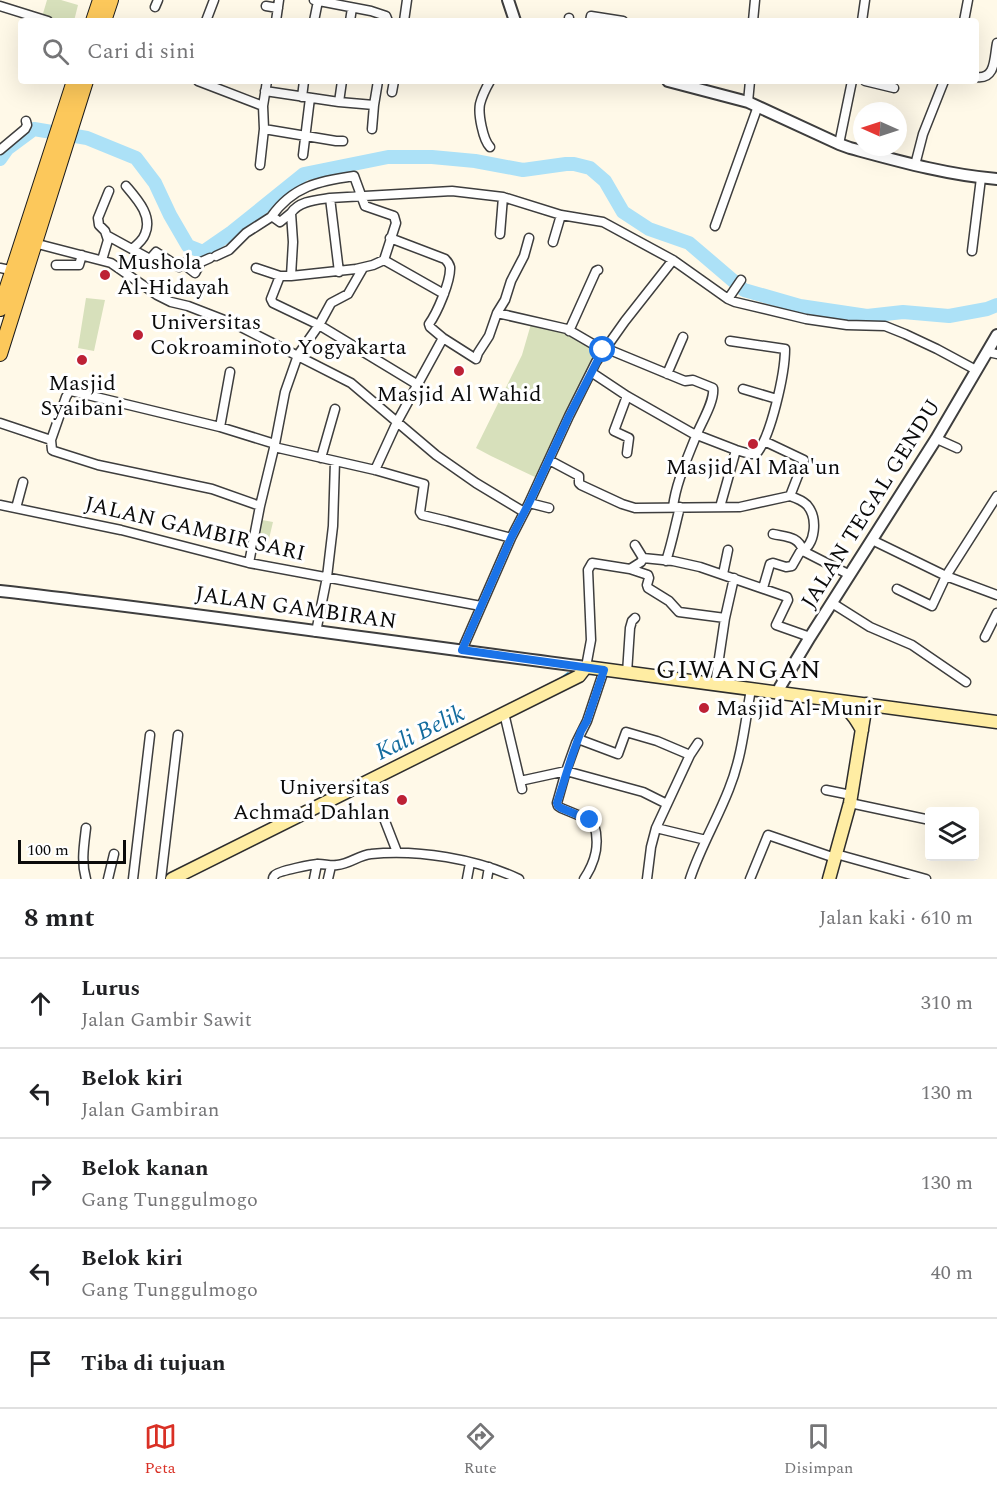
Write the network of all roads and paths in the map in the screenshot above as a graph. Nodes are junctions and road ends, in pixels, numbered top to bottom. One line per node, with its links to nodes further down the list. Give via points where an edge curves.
1 (100, 0): 15 (main road)
2 (111, 0): 16 (main road)
3 (214, 0): 17 (street)
4 (407, 0): 21 (street)
5 (755, 0): 24 (street)
6 (968, 0): 26 (street)
7 (316, 1): 13 (street); 18 (street)
8 (863, 2): 25 (street)
9 (509, 3): 22 (street); 23 (street)
10 (279, 4): 12 (street)
11 (0, 6): 14 (street)
12 (266, 6)
13 (352, 8): 19 (street); 20 (street)
14 (38, 18)
15 (94, 18)
16 (105, 18)
17 (207, 18)
18 (314, 18)
19 (350, 18)
20 (387, 18)
21 (404, 18)
22 (507, 18)
23 (514, 18)
24 (753, 18)
25 (862, 18)
26 (965, 18)
27 (997, 44): 28 (street, via 990,74)
28 (979, 77)
29 (74, 84): 47 (main road)
30 (84, 84): 47 (main road)
31 (206, 84): 51 (street)
32 (266, 84): 44 (street)
33 (304, 84): 46 (street)
34 (342, 84): 48 (street)
35 (378, 84): 50 (street)
36 (393, 84): 45 (street)
37 (489, 84): 58 (street, via 480,107)
38 (679, 84): 49 (street)
39 (750, 84): 49 (street)
40 (851, 84): 57 (street)
41 (877, 84): 43 (street)
42 (943, 84): 62 (street)
43 (894, 88)
44 (265, 91): 46 (street); 51 (street)
45 (392, 92)
46 (306, 97): 48 (street); 55 (street)
47 (74, 100): 63 (main road)
48 (339, 102): 50 (street)
49 (753, 104): 57 (street); 74 (street)
50 (374, 105): 54 (street)
51 (263, 106): 53 (street)
52 (26, 121): 59 (street, via 23,132)
53 (264, 129): 55 (street); 61 (street)
54 (372, 129)
55 (305, 135): 56 (street); 60 (street)
56 (343, 141)
57 (839, 144): 62 (street)
58 (490, 147)
59 (0, 150)
60 (303, 154)
61 (260, 165)
62 (915, 165): 64 (street)
63 (51, 173): 80 (main road); 91 (main road)
64 (981, 178): 65 (street); 82 (street)
65 (997, 179)
66 (126, 186): 81 (street, via 146,219 145,234)
67 (109, 191): 76 (street, via 98,218)
68 (362, 196): 69 (street, via 452,191); 70 (street); 73 (street, via 354,176 329,180 300,189); 77 (street, via 365,206 394,216 396,223)
69 (503, 197): 72 (street); 75 (street)
70 (330, 198): 71 (street, via 301,204); 92 (street)
71 (291, 213): 73 (street, via 280,222); 94 (street)
72 (561, 215): 79 (street); 86 (street, via 603,222)
73 (271, 217): 81 (street, via 229,250 201,262 195,273 156,252 150,259)
74 (716, 226)
75 (500, 234)
76 (108, 236): 81 (street); 84 (street)
77 (390, 238): 85 (street); 96 (street, via 445,259 450,266)
78 (529, 238): 99 (street)
79 (553, 242)
80 (34, 243): 83 (street); 91 (main road)
81 (132, 249)
82 (972, 251)
83 (82, 255): 84 (street); 87 (street, via 79,265)
84 (102, 260): 109 (street, via 171,302 237,325)
85 (384, 260): 89 (street); 96 (street)
86 (673, 261): 97 (street); 106 (street)
87 (56, 264)
88 (256, 268): 93 (street)
89 (363, 268): 92 (street); 100 (street, via 348,294 331,303)
90 (598, 270): 101 (street)
91 (12, 271): 98 (main road); 108 (main road)
92 (339, 272): 94 (street)
93 (280, 276): 94 (street); 100 (street, via 273,303)
94 (291, 276)
95 (740, 280): 97 (street)
96 (444, 294): 103 (street, via 429,324)
97 (729, 298): 110 (street, via 806,319 885,326)
98 (0, 309)
99 (497, 313): 101 (street); 103 (street, via 476,359)
100 (319, 325): 109 (street); 114 (street)
101 (569, 331): 106 (street)
102 (683, 337): 113 (street)
103 (443, 338): 114 (street)
104 (996, 339): 107 (street, JALAN TEGAL GENDU)
105 (730, 340): 117 (street, via 785,348)
106 (604, 349): 112 (street); 113 (street)
107 (993, 353): 110 (street, JALAN TEGAL GENDU)
108 (0, 354)
109 (298, 355): 119 (street, via 351,382); 126 (street, via 285,392)
110 (976, 370): 123 (street, JALAN TEGAL GENDU)
111 (230, 372): 121 (street)
112 (591, 372): 116 (street); 131 (street)
113 (667, 374): 122 (street, via 693,380 714,391)
114 (418, 385): 119 (street)
115 (743, 389): 117 (street)
116 (627, 396): 122 (street); 129 (street, via 614,431 629,438)
117 (777, 399): 125 (street)
118 (335, 409): 130 (street)
119 (398, 422): 133 (street); 144 (street, via 436,455)
120 (0, 423): 124 (street)
121 (220, 427): 124 (street, via 72,391 66,397); 126 (street)
122 (696, 435): 128 (street); 140 (street, via 674,495)
123 (937, 439): 127 (street); 147 (street, JALAN TEGAL GENDU)
124 (51, 440): 139 (street, via 51,450 98,465 212,489)
125 (764, 441): 128 (street, via 756,454); 135 (street, via 804,460)
126 (275, 446): 130 (street); 139 (street)
127 (957, 448)
128 (736, 450): 141 (street)
129 (627, 453)
130 (321, 458): 132 (street)
131 (549, 460): 137 (street); 140 (street, via 579,476 581,485 622,504 635,508)
132 (335, 461): 133 (street); 158 (street)
133 (375, 470): 146 (street, via 424,484 422,515)
134 (22, 482): 142 (street)
135 (790, 496): 141 (street, via 740,507); 150 (street, via 807,505 813,516 812,538)
136 (997, 496): 157 (street)
137 (529, 503): 143 (street); 144 (street)
138 (0, 505): 142 (street, JALAN GAMBIR SARI)
139 (260, 506): 153 (street)
140 (676, 507): 141 (street); 152 (street)
141 (720, 507)
142 (16, 508): 153 (street, JALAN GAMBIR SARI)
143 (549, 508)
144 (524, 512): 146 (street)
145 (773, 534): 150 (street, via 798,541)
146 (511, 538): 165 (street)
147 (872, 540): 156 (street, JALAN TEGAL GENDU); 157 (street)
148 (635, 545): 151 (street)
149 (728, 550): 155 (street)
150 (803, 551): 156 (street); 160 (street, via 792,566 770,564)
151 (644, 558): 152 (street); 154 (street)
152 (666, 561): 155 (street)
153 (249, 563): 158 (street, JALAN GAMBIR SARI)
154 (630, 569): 168 (street, via 648,575 648,588 679,612); 173 (street, via 592,563 589,567 591,640)
155 (723, 574): 159 (street)
156 (850, 575): 164 (street, JALAN TEGAL GENDU)
157 (946, 576): 161 (street, via 932,606); 163 (street)
158 (327, 577): 165 (street); 169 (street, JALAN GAMBIR SARI)
159 (734, 578): 160 (street); 168 (street)
160 (763, 588): 170 (street, via 788,598 776,625)
161 (897, 589)
162 (0, 591): 169 (street, JALAN GAMBIRAN)
163 (997, 595)
164 (832, 603): 170 (street, JALAN TEGAL GENDU); 176 (street, via 870,627 912,645)
165 (481, 606): 172 (street)
166 (997, 613): 171 (street)
167 (635, 618): 175 (street, via 630,628)
168 (725, 618): 177 (street)
169 (316, 632): 172 (street, JALAN GAMBIRAN)
170 (810, 637): 179 (street, JALAN TEGAL GENDU)
171 (985, 637)
172 (462, 650): 173 (street, JALAN GAMBIRAN)
173 (586, 668): 174 (main road); 183 (main road, via 579,676)
174 (604, 670): 175 (main road); 188 (street)
175 (627, 673): 177 (main road)
176 (966, 682)
177 (715, 685): 178 (main road)
178 (751, 689): 179 (main road); 199 (street, via 736,770)
179 (778, 693): 180 (main road)
180 (832, 700): 181 (main road); 185 (main road, via 849,710)
181 (866, 704): 182 (main road); 185 (main road)
182 (900, 709): 184 (main road); 185 (main road, via 872,718)
183 (504, 713): 191 (street, via 521,785); 212 (main road)
184 (997, 722)
185 (862, 730): 193 (main road)
186 (150, 735): 210 (street)
187 (178, 735): 211 (street)
188 (578, 739): 190 (street, via 618,754 626,732); 191 (street)
189 (698, 743): 190 (street)
190 (690, 755): 194 (street)
191 (566, 771): 194 (street, via 643,792); 220 (street, via 558,806 590,820 596,829 596,855)
192 (826, 790): 193 (street)
193 (850, 799): 196 (street); 202 (main road)
194 (667, 804): 198 (street)
195 (383, 816): 200 (street)
196 (925, 819)
197 (86, 828): 208 (street)
198 (656, 828): 199 (street); 221 (street)
199 (706, 840): 222 (street)
200 (397, 852): 203 (street); 205 (street, via 365,855)
201 (114, 854): 209 (street)
202 (836, 856): 223 (street, via 768,836); 224 (main road); 225 (street)
203 (470, 863): 206 (street); 217 (street)
204 (317, 864): 205 (street); 207 (street); 215 (street)
205 (331, 866): 216 (street)
206 (489, 867): 218 (street); 219 (street)
207 (293, 869): 213 (street, via 277,873); 214 (street)
208 (86, 879)
209 (108, 879)
210 (133, 879)
211 (161, 879)
212 (172, 879)
213 (273, 879)
214 (291, 879)
215 (314, 879)
216 (328, 879)
217 (467, 879)
218 (487, 879)
219 (519, 879)
220 (584, 879)
221 (647, 879)
222 (690, 879)
223 (750, 879)
224 (829, 879)
225 (926, 879)

